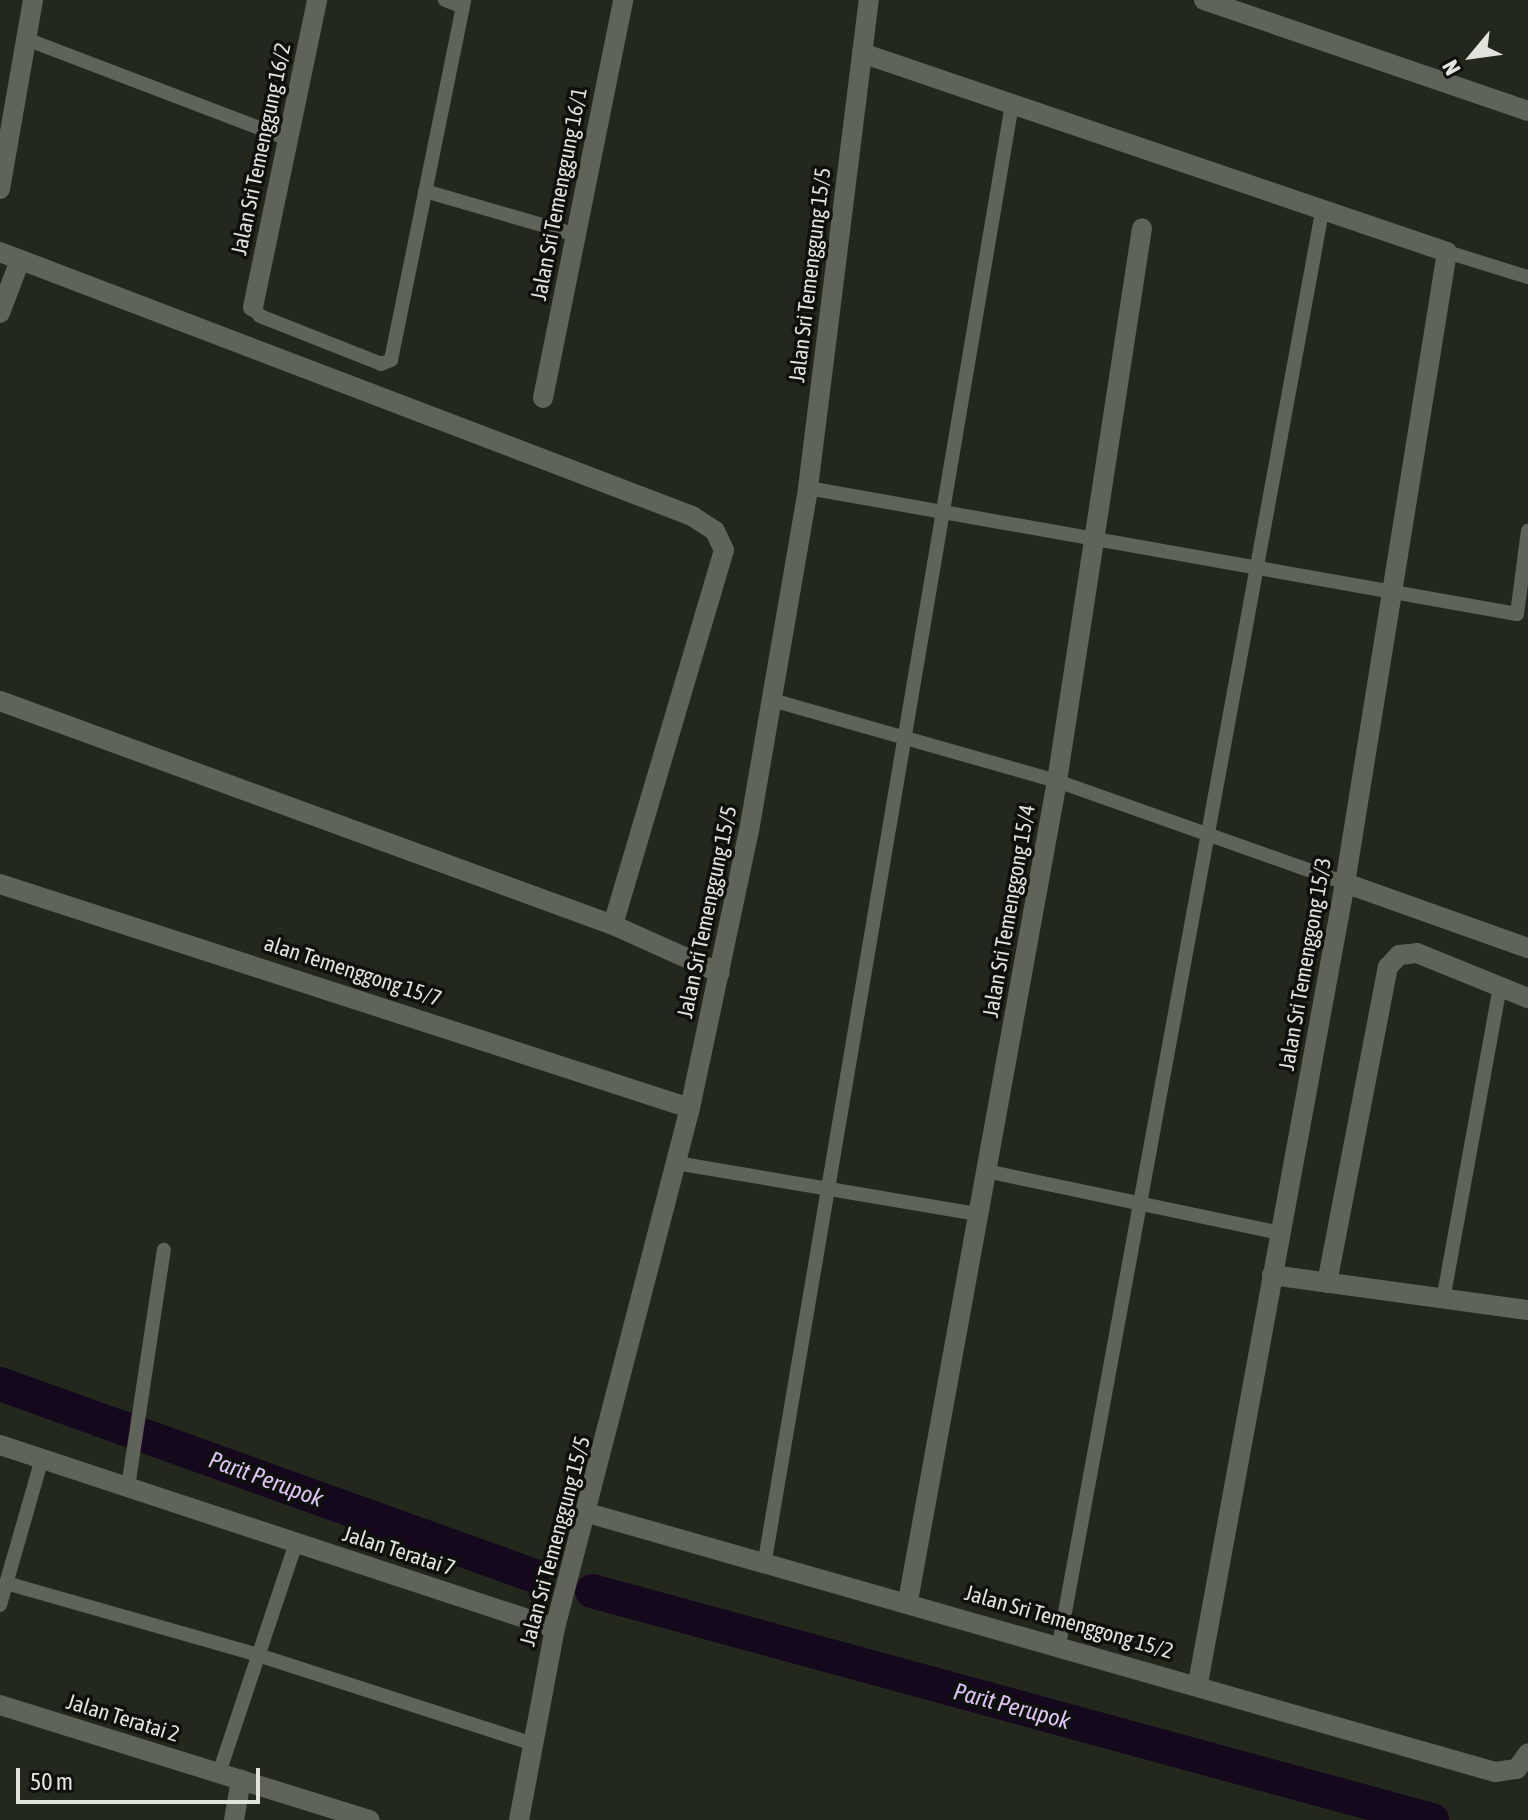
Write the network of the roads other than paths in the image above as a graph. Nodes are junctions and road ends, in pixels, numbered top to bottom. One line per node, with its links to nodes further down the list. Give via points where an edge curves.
1 (33, 0): 8 (street)
2 (317, 0): 12 (street, Jalan Sri Temenggung 16/2)
3 (445, 0): 7 (lane)
4 (623, 0): 17 (street, Jalan Sri Temenggung 16/1)
5 (869, 0): 9 (street, Jalan Sri Temenggung 15/5)
6 (1204, 0): 11 (street)
7 (464, 3): 14 (lane)
8 (26, 39): 12 (lane); 13 (street)
9 (862, 53): 10 (street); 25 (street, Jalan Sri Temenggung 15/5)
10 (1012, 104): 15 (street); 26 (lane)
11 (1528, 111)
12 (288, 139): 22 (street, Jalan Sri Temenggung 16/2)
13 (0, 189)
14 (425, 191): 17 (lane); 22 (lane, via 391,360 381,364 260,316)
15 (1323, 207): 19 (street); 29 (lane)
16 (1142, 228): 28 (street, Jalan Sri Temenggong 15/4)
17 (576, 235): 24 (street, Jalan Sri Temenggung 16/1)
18 (0, 252): 20 (street)
19 (1447, 252): 21 (lane); 30 (street, Jalan Sri Temenggong 15/3)
20 (20, 260): 23 (street); 38 (street, via 692,516 715,531 724,550)
21 (1528, 277)
22 (253, 307)
23 (0, 313)
24 (543, 398)
25 (808, 488): 26 (lane); 31 (street, Jalan Sri Temenggung 15/5)
26 (943, 511): 28 (lane); 33 (lane)
27 (1528, 531): 30 (lane, via 1517,614)
28 (1095, 537): 29 (lane); 34 (street, Jalan Sri Temenggong 15/4)
29 (1257, 565): 30 (lane); 35 (lane)
30 (1391, 588): 36 (street, Jalan Sri Temenggong 15/3)
31 (772, 700): 33 (lane); 40 (street, Jalan Sri Temenggung 15/5)
32 (0, 701): 38 (street)
33 (904, 738): 34 (lane); 46 (lane)
34 (1057, 781): 35 (lane); 45 (street, Jalan Sri Temenggong 15/4)
35 (1207, 835): 36 (lane); 47 (lane)
36 (1345, 883): 39 (street); 49 (street, Jalan Sri Temenggong 15/3)
37 (0, 884): 43 (street, alan Temenggong 15/7)
38 (613, 925): 40 (street)
39 (1528, 948)
40 (720, 973): 43 (street, Jalan Sri Temenggung 15/5)
41 (1500, 986): 42 (street); 52 (street, via 1417,953 1399,955 1388,967); 53 (lane)
42 (1528, 998)
43 (690, 1108): 44 (street, Jalan Sri Temenggung 15/5)
44 (676, 1163): 46 (lane); 58 (street, Jalan Sri Temenggung 15/5)
45 (986, 1171): 47 (lane); 48 (street, Jalan Sri Temenggong 15/4)
46 (828, 1188): 48 (lane); 60 (lane)
47 (1140, 1203): 49 (lane); 65 (lane)
48 (978, 1214): 62 (street, Jalan Sri Temenggong 15/4)
49 (1280, 1233): 51 (street, Jalan Sri Temenggong 15/3)
50 (164, 1250): 57 (lane)
51 (1272, 1275): 52 (street); 67 (street, Jalan Sri Temenggong 15/3)
52 (1327, 1283): 53 (street)
53 (1443, 1300): 54 (street)
54 (1528, 1310)
55 (0, 1445): 56 (street, Jalan Teratai 7)
56 (42, 1459): 57 (street, Jalan Teratai 7); 61 (lane)
57 (128, 1487): 59 (street, Jalan Teratai 7)
58 (588, 1513): 60 (street, Jalan Sri Temenggong 15/2); 64 (street, Jalan Sri Temenggung 15/5)
59 (296, 1543): 64 (street, Jalan Teratai 7); 66 (lane)
60 (765, 1560): 62 (street, Jalan Sri Temenggong 15/2)
61 (6, 1583): 63 (lane); 66 (lane)
62 (908, 1601): 65 (street, Jalan Sri Temenggong 15/2)
63 (0, 1605)
64 (555, 1628): 69 (street, Jalan Sri Temenggung 15/5)
65 (1059, 1645): 67 (street, Jalan Sri Temenggong 15/2)
66 (258, 1655): 69 (lane); 71 (lane)
67 (1198, 1683): 70 (street, Jalan Sri Temenggong 15/2, via 1495,1772 1517,1769)
68 (0, 1705): 71 (street, Jalan Teratai 2)
69 (533, 1744): 75 (street, Jalan Sri Temenggung 15/5)
70 (1528, 1753)
71 (219, 1773): 72 (street, Jalan Teratai 2)
72 (241, 1780): 73 (street); 74 (street, Jalan Teratai 2)
73 (234, 1820)
74 (369, 1820)
75 (519, 1820)

